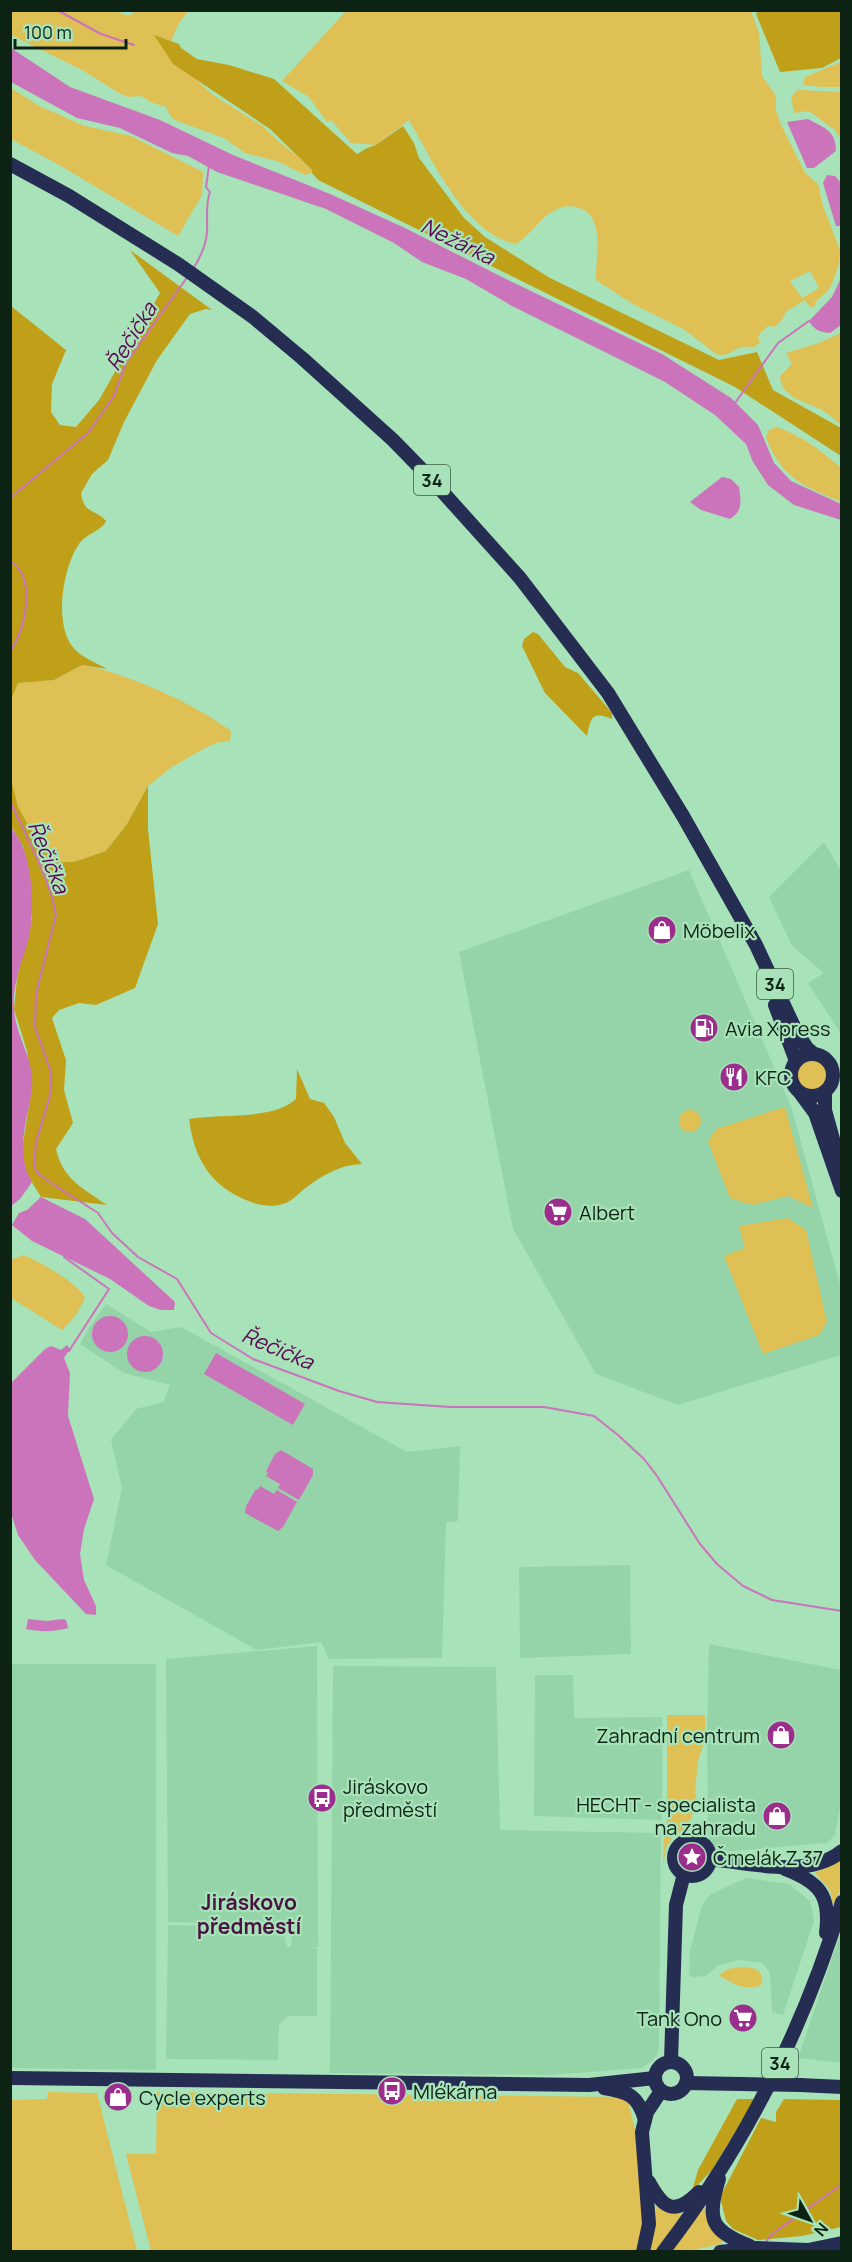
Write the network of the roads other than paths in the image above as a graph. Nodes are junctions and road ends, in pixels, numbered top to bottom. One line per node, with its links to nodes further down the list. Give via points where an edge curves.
1 (10, 164): 2 (main road, 34, via 178,264 253,317 431,478 520,578 608,693)
2 (736, 912): 3 (main road, 34, via 756,945 797,1033); 4 (main road, 34)
3 (814, 1054): 4 (main road); 5 (main road, via 826,1059 833,1069 833,1080)
4 (796, 1061): 6 (main road, via 791,1079)
5 (825, 1092): 6 (main road, via 815,1096); 7 (main road, via 825,1110)
6 (801, 1094): 8 (main road, via 815,1113)
7 (842, 1176)
8 (842, 1191)
9 (842, 1851): 11 (main road, via 808,1866)
10 (710, 1859): 11 (main road); 12 (main road, via 700,1875); 12 (main road, via 701,1842 684,1841 674,1855 675,1866)
11 (780, 1867): 14 (main road, via 810,1881 823,1896 828,1919)
12 (684, 1875): 15 (main road, via 675,1913)
13 (842, 1902): 14 (main road, 34)
14 (823, 1959): 22 (main road, 34, via 791,2041)
15 (671, 2061): 17 (main road, via 658,2068); 18 (main road, via 684,2068)
16 (10, 2078): 19 (main road)
17 (658, 2084): 18 (main road, via 673,2094); 19 (main road); 21 (main road)
18 (687, 2084): 20 (main road, bridge)
19 (589, 2085): 21 (main road, via 634,2097)
20 (838, 2087)
21 (645, 2120): 23 (main road, via 642,2132)
22 (724, 2162): 24 (main road, 34); 26 (main road, via 714,2194 714,2221 727,2236)
23 (647, 2178): 24 (main road, via 660,2201 673,2207 685,2205); 27 (main road, via 649,2224)
24 (713, 2178): 28 (main road, 34)
25 (842, 2242): 26 (main road, via 808,2250)
26 (755, 2248): 29 (main road)
27 (643, 2252)
28 (663, 2252)
29 (720, 2252)

